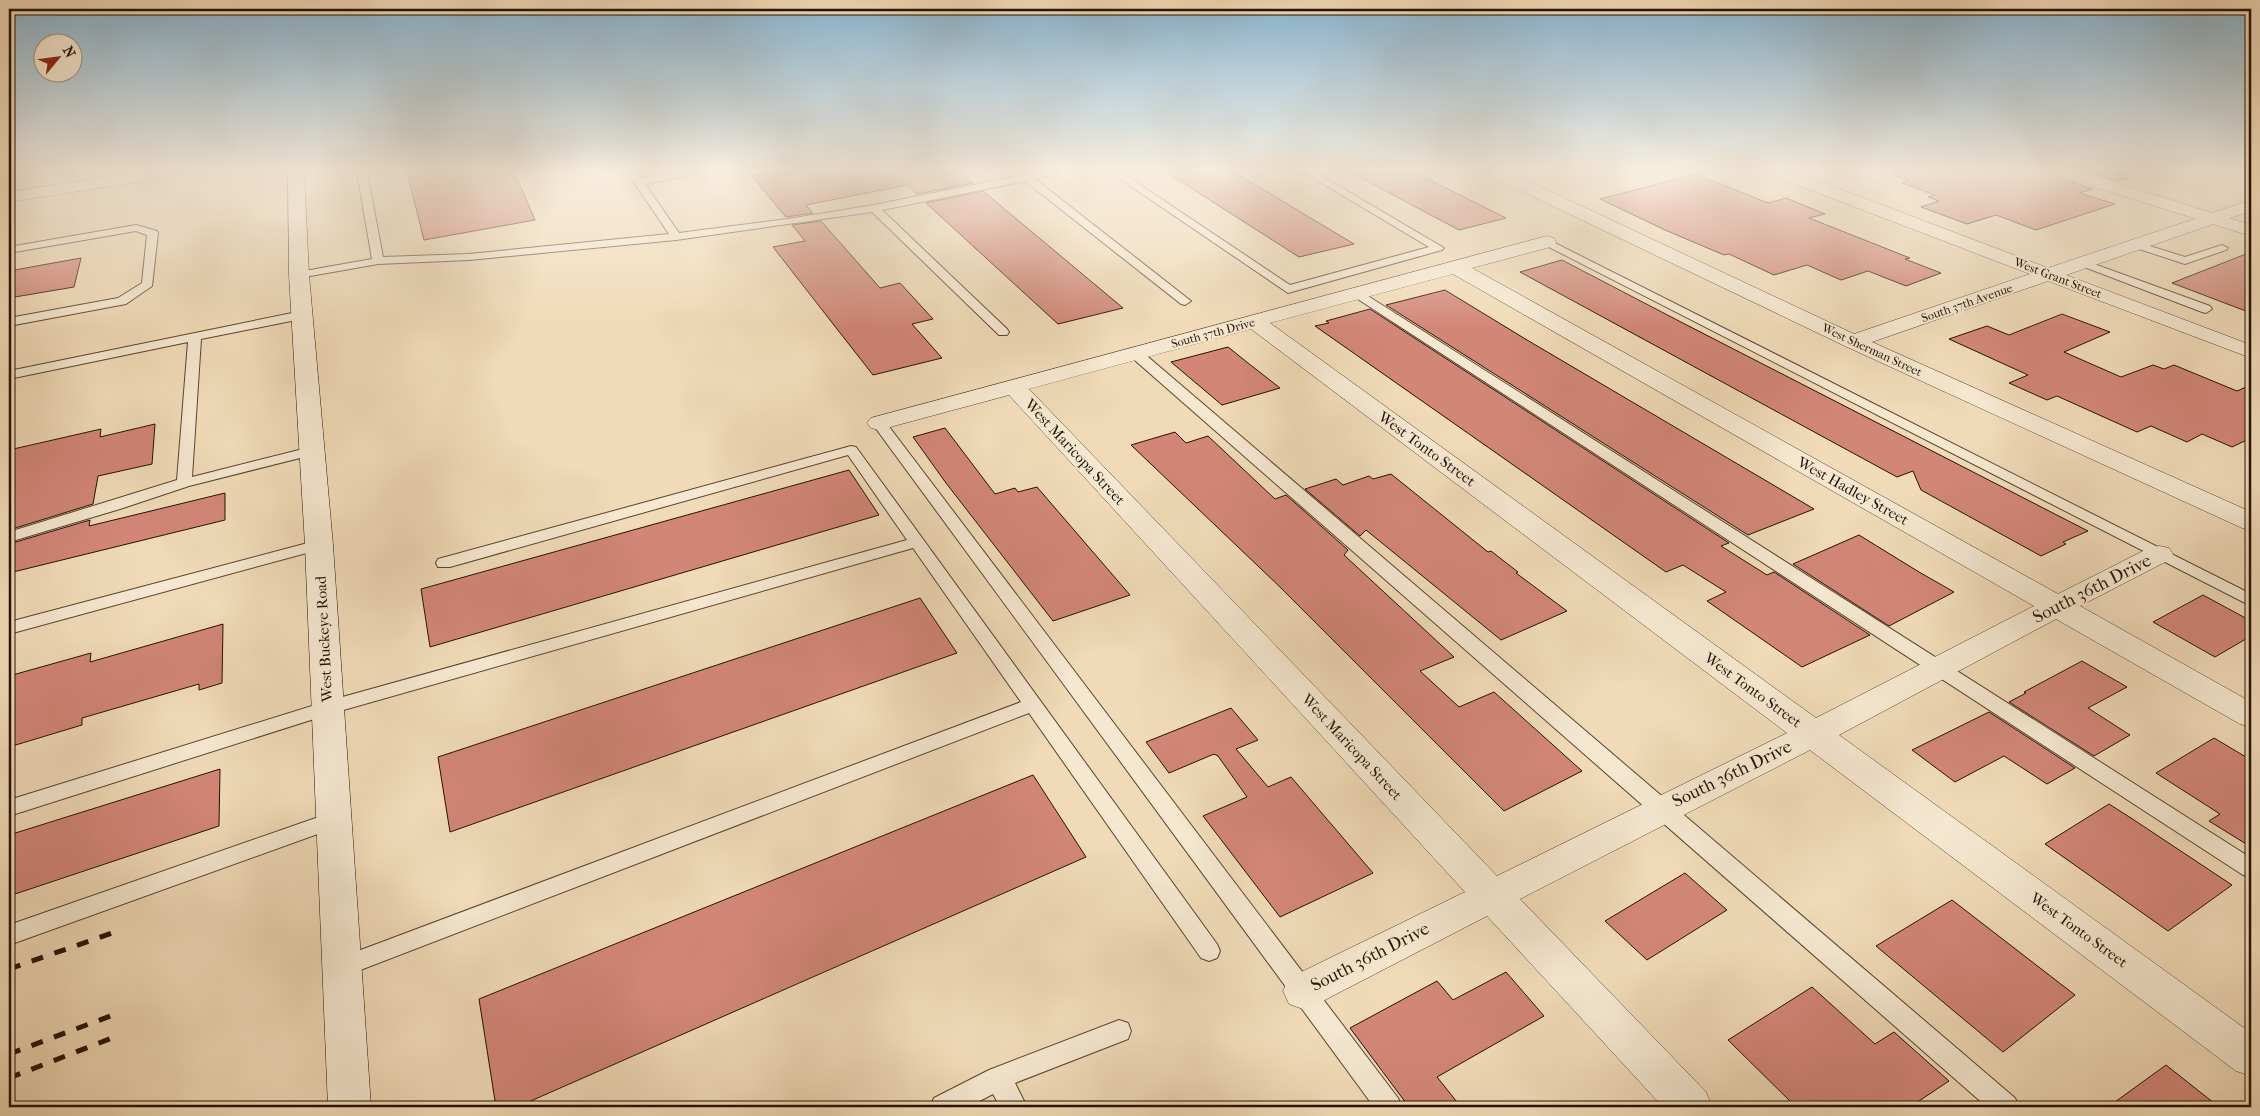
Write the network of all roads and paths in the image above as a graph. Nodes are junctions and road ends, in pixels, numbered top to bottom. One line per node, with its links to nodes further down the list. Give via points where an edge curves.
1 (298, 224): 22 (street, West Buckeye Road)
2 (371, 224): 19 (lane)
3 (667, 224): 14 (lane)
4 (764, 224): 14 (lane)
5 (891, 224): 30 (lane)
6 (1087, 224): 25 (lane)
7 (1192, 224): 8 (lane, via 1288,289 1438,248)
8 (1397, 224)
9 (1606, 224): 32 (street, West Sherman Street)
10 (1916, 224): 23 (street, West Grant Street)
11 (2198, 224): 16 (street, South 37th Avenue)
12 (2229, 224): 13 (street)
13 (2251, 231)
14 (676, 237): 19 (lane, via 470,257)
15 (1547, 242): 21 (street, South 37th Drive); 44 (lane)
16 (2137, 245): 17 (lane, via 2185,261); 20 (street, South 37th Avenue)
17 (2222, 248)
18 (9, 250): 28 (lane, via 136,228 153,233 148,284 122,301)
19 (378, 261): 22 (lane)
20 (2083, 263): 23 (street, South 37th Avenue); 26 (lane)
21 (1455, 267): 24 (street, South 37th Drive); 47 (street, West Hadley Street)
22 (299, 275): 27 (street, West Buckeye Road)
23 (2049, 275): 32 (street, South 37th Avenue); 33 (street, West Grant Street)
24 (1357, 293): 29 (street, South 37th Drive); 49 (lane, via 1887,632)
25 (1185, 301)
26 (2206, 309)
27 (302, 315): 31 (lane); 38 (street, West Buckeye Road)
28 (9, 322)
29 (1255, 322): 34 (street, South 37th Drive); 53 (street, West Tonto Street)
30 (1003, 332)
31 (195, 337): 35 (lane); 39 (lane)
32 (1853, 341): 40 (street, West Sherman Street)
33 (2251, 352)
34 (1135, 353): 36 (street, South 37th Drive); 55 (lane)
35 (9, 375)
36 (1013, 386): 37 (street, South 37th Drive); 58 (street, West Maricopa Street)
37 (879, 422): 62 (lane)
38 (311, 451): 39 (lane); 43 (street, West Buckeye Road)
39 (184, 483): 41 (lane)
40 (2251, 522)
41 (9, 537)
42 (917, 542): 45 (lane, via 851,450); 50 (lane); 51 (lane)
43 (319, 545): 48 (lane); 51 (street, West Buckeye Road)
44 (2159, 554): 46 (lane); 47 (street, South 36th Drive)
45 (444, 563)
46 (2251, 601)
47 (2057, 606): 49 (street, South 36th Drive); 52 (street, West Hadley Street)
48 (9, 628)
49 (1937, 668): 53 (street, South 36th Drive); 57 (lane)
50 (1034, 704): 60 (lane); 61 (lane)
51 (328, 708): 54 (lane); 56 (street, West Buckeye Road)
52 (2251, 716)
53 (1813, 734): 55 (street, South 36th Drive); 64 (street, West Tonto Street)
54 (9, 808)
55 (1662, 808): 58 (street, South 36th Drive); 71 (lane)
56 (333, 820): 59 (lane); 61 (street, West Buckeye Road)
57 (2251, 869)
58 (1491, 896): 62 (street, South 36th Drive); 70 (street, West Maricopa Street)
59 (9, 935)
60 (1209, 951)
61 (342, 967): 66 (street, West Buckeye Road)
62 (1303, 991): 69 (lane)
63 (1119, 1031): 65 (lane)
64 (2251, 1057)
65 (998, 1078): 67 (lane); 68 (lane)
66 (350, 1107)
67 (942, 1107)
68 (1014, 1107)
69 (1389, 1107)
70 (1691, 1107)
71 (2006, 1107)

